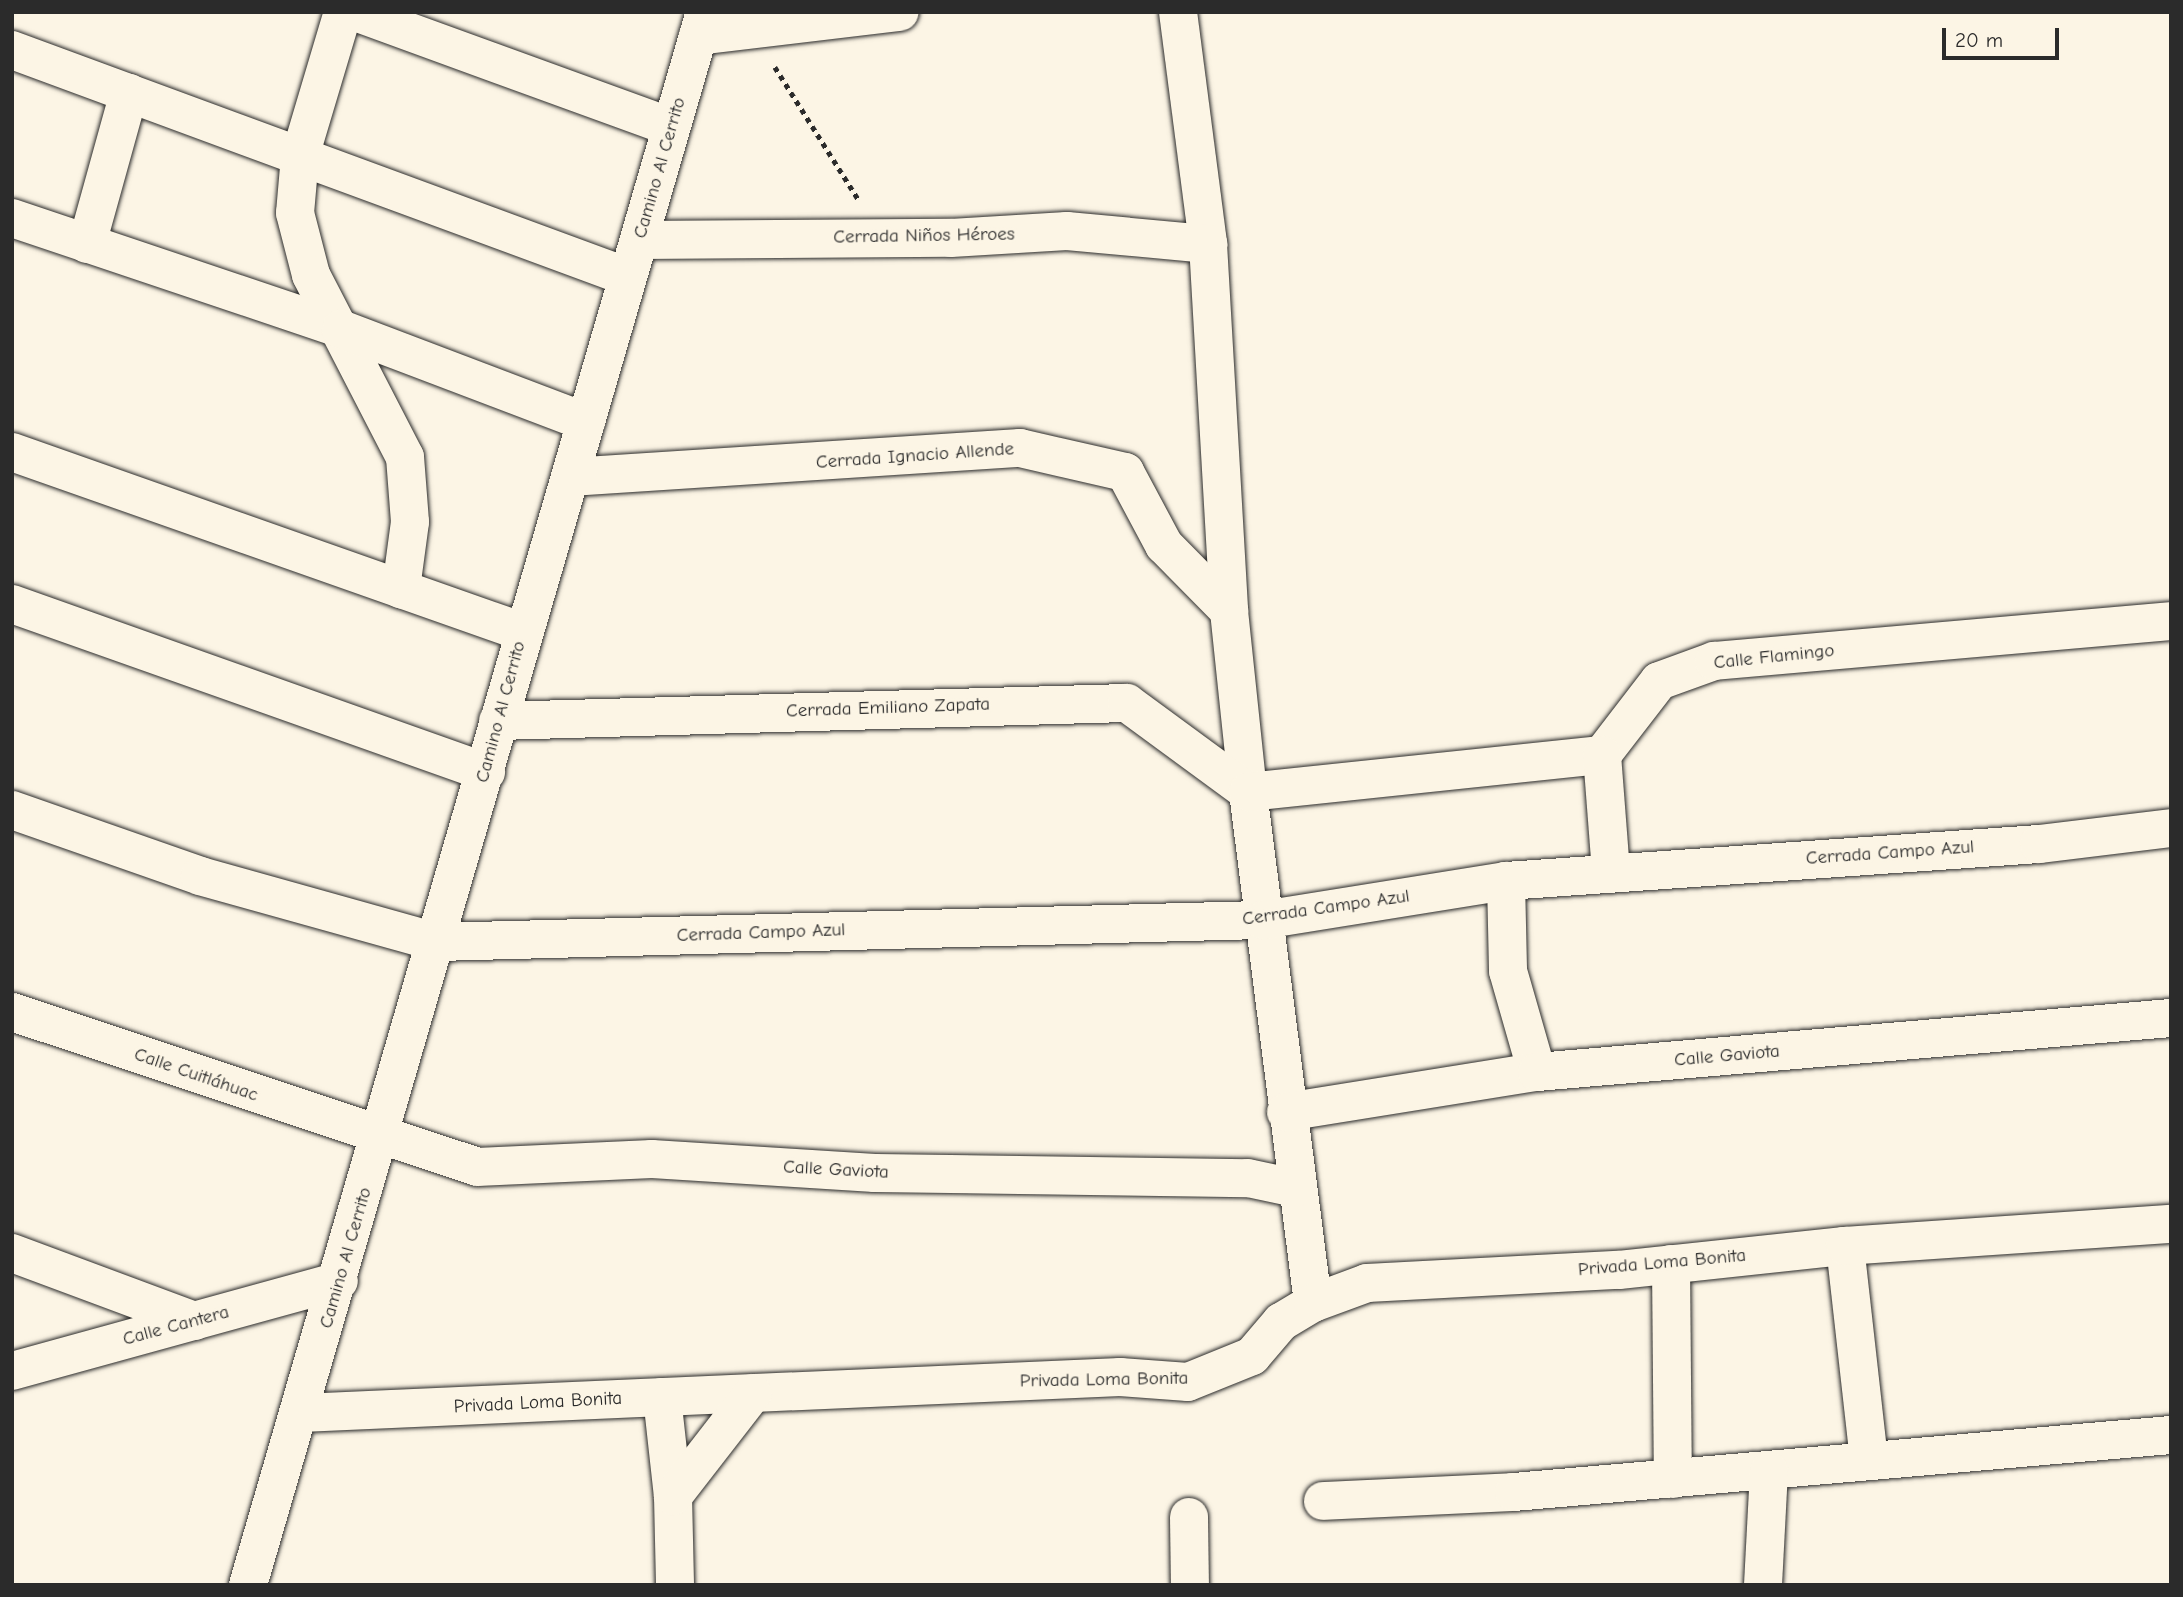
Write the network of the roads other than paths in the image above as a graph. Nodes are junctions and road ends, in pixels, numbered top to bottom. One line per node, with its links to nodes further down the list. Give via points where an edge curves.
1 (343, 12): 9 (street)
2 (355, 12): 8 (street)
3 (900, 12): 5 (street, via 752,27)
4 (1178, 12): 13 (street)
5 (701, 24): 8 (street, Camino Al Cerrito)
6 (15, 49): 7 (street)
7 (129, 93): 9 (street); 12 (street)
8 (671, 127): 11 (street, Camino Al Cerrito)
9 (300, 156): 14 (street); 15 (street, via 295,213 311,275)
10 (12, 218): 12 (street)
11 (639, 240): 13 (street, Cerrada Niños Héroes, via 1067,231); 14 (street, Camino Al Cerrito)
12 (87, 244): 15 (street)
13 (1208, 244): 21 (street)
14 (628, 277): 16 (street, Camino Al Cerrito)
15 (341, 329): 16 (street); 19 (street, via 405,457 410,522)
16 (586, 422): 18 (street, Camino Al Cerrito)
17 (12, 452): 19 (street)
18 (570, 477): 21 (street, Cerrada Ignacio Allende, via 1020,448 1125,472 1164,545); 23 (street, Camino Al Cerrito)
19 (401, 589): 23 (street)
20 (12, 604): 26 (street)
21 (1229, 611): 27 (street)
22 (2171, 621): 25 (street, Calle Flamingo, via 1714,661 1659,681)
23 (523, 632): 24 (street, Camino Al Cerrito)
24 (498, 721): 26 (street, Camino Al Cerrito); 27 (street, Cerrada Emiliano Zapata, via 1127,703)
25 (1602, 755): 27 (street); 30 (street)
26 (486, 772): 33 (street, Camino Al Cerrito)
27 (1248, 792): 32 (street)
28 (12, 810): 33 (street, Cerrada Campo Azul, via 200,876)
29 (2171, 828): 30 (street, Cerrada Campo Azul, via 2039,844)
30 (1611, 871): 31 (street, Cerrada Campo Azul)
31 (1506, 881): 32 (street, Cerrada Campo Azul); 36 (street, via 1508,971)
32 (1263, 920): 33 (street, Cerrada Campo Azul); 37 (street)
33 (437, 942): 38 (street, Camino Al Cerrito)
34 (12, 1012): 38 (street, Calle Cuitláhuac)
35 (2171, 1018): 36 (street, Calle Gaviota)
36 (1537, 1072): 37 (street, Calle Gaviota)
37 (1286, 1112): 39 (street)
38 (380, 1139): 39 (street, Calle Gaviota, via 477,1167 652,1159 875,1173 1248,1178); 44 (street, Camino Al Cerrito)
39 (1295, 1188): 45 (street)
40 (2171, 1224): 41 (street, Privada Loma Bonita)
41 (1845, 1246): 43 (street, Privada Loma Bonita); 52 (street)
42 (12, 1253): 46 (street)
43 (1671, 1264): 45 (street, Privada Loma Bonita, via 1421,1277 1367,1283); 54 (street)
44 (339, 1281): 46 (street, Calle Cantera); 50 (street, Camino Al Cerrito)
45 (1314, 1303): 48 (street, Privada Loma Bonita, via 1281,1322 1252,1356 1188,1382 1120,1377)
46 (195, 1321): 47 (street, Calle Cantera)
47 (12, 1371)
48 (753, 1393): 49 (street, Privada Loma Bonita); 55 (street)
49 (662, 1397): 50 (street, Privada Loma Bonita); 55 (street)
50 (301, 1413): 58 (street, Camino Al Cerrito)
51 (2171, 1435): 52 (street)
52 (1869, 1461): 53 (street)
53 (1769, 1471): 54 (street); 61 (street)
54 (1673, 1479): 56 (street)
55 (673, 1496): 59 (street)
56 (1323, 1501)
57 (1189, 1517): 60 (street)
58 (248, 1585)
59 (675, 1585)
60 (1190, 1585)
61 (1763, 1585)

